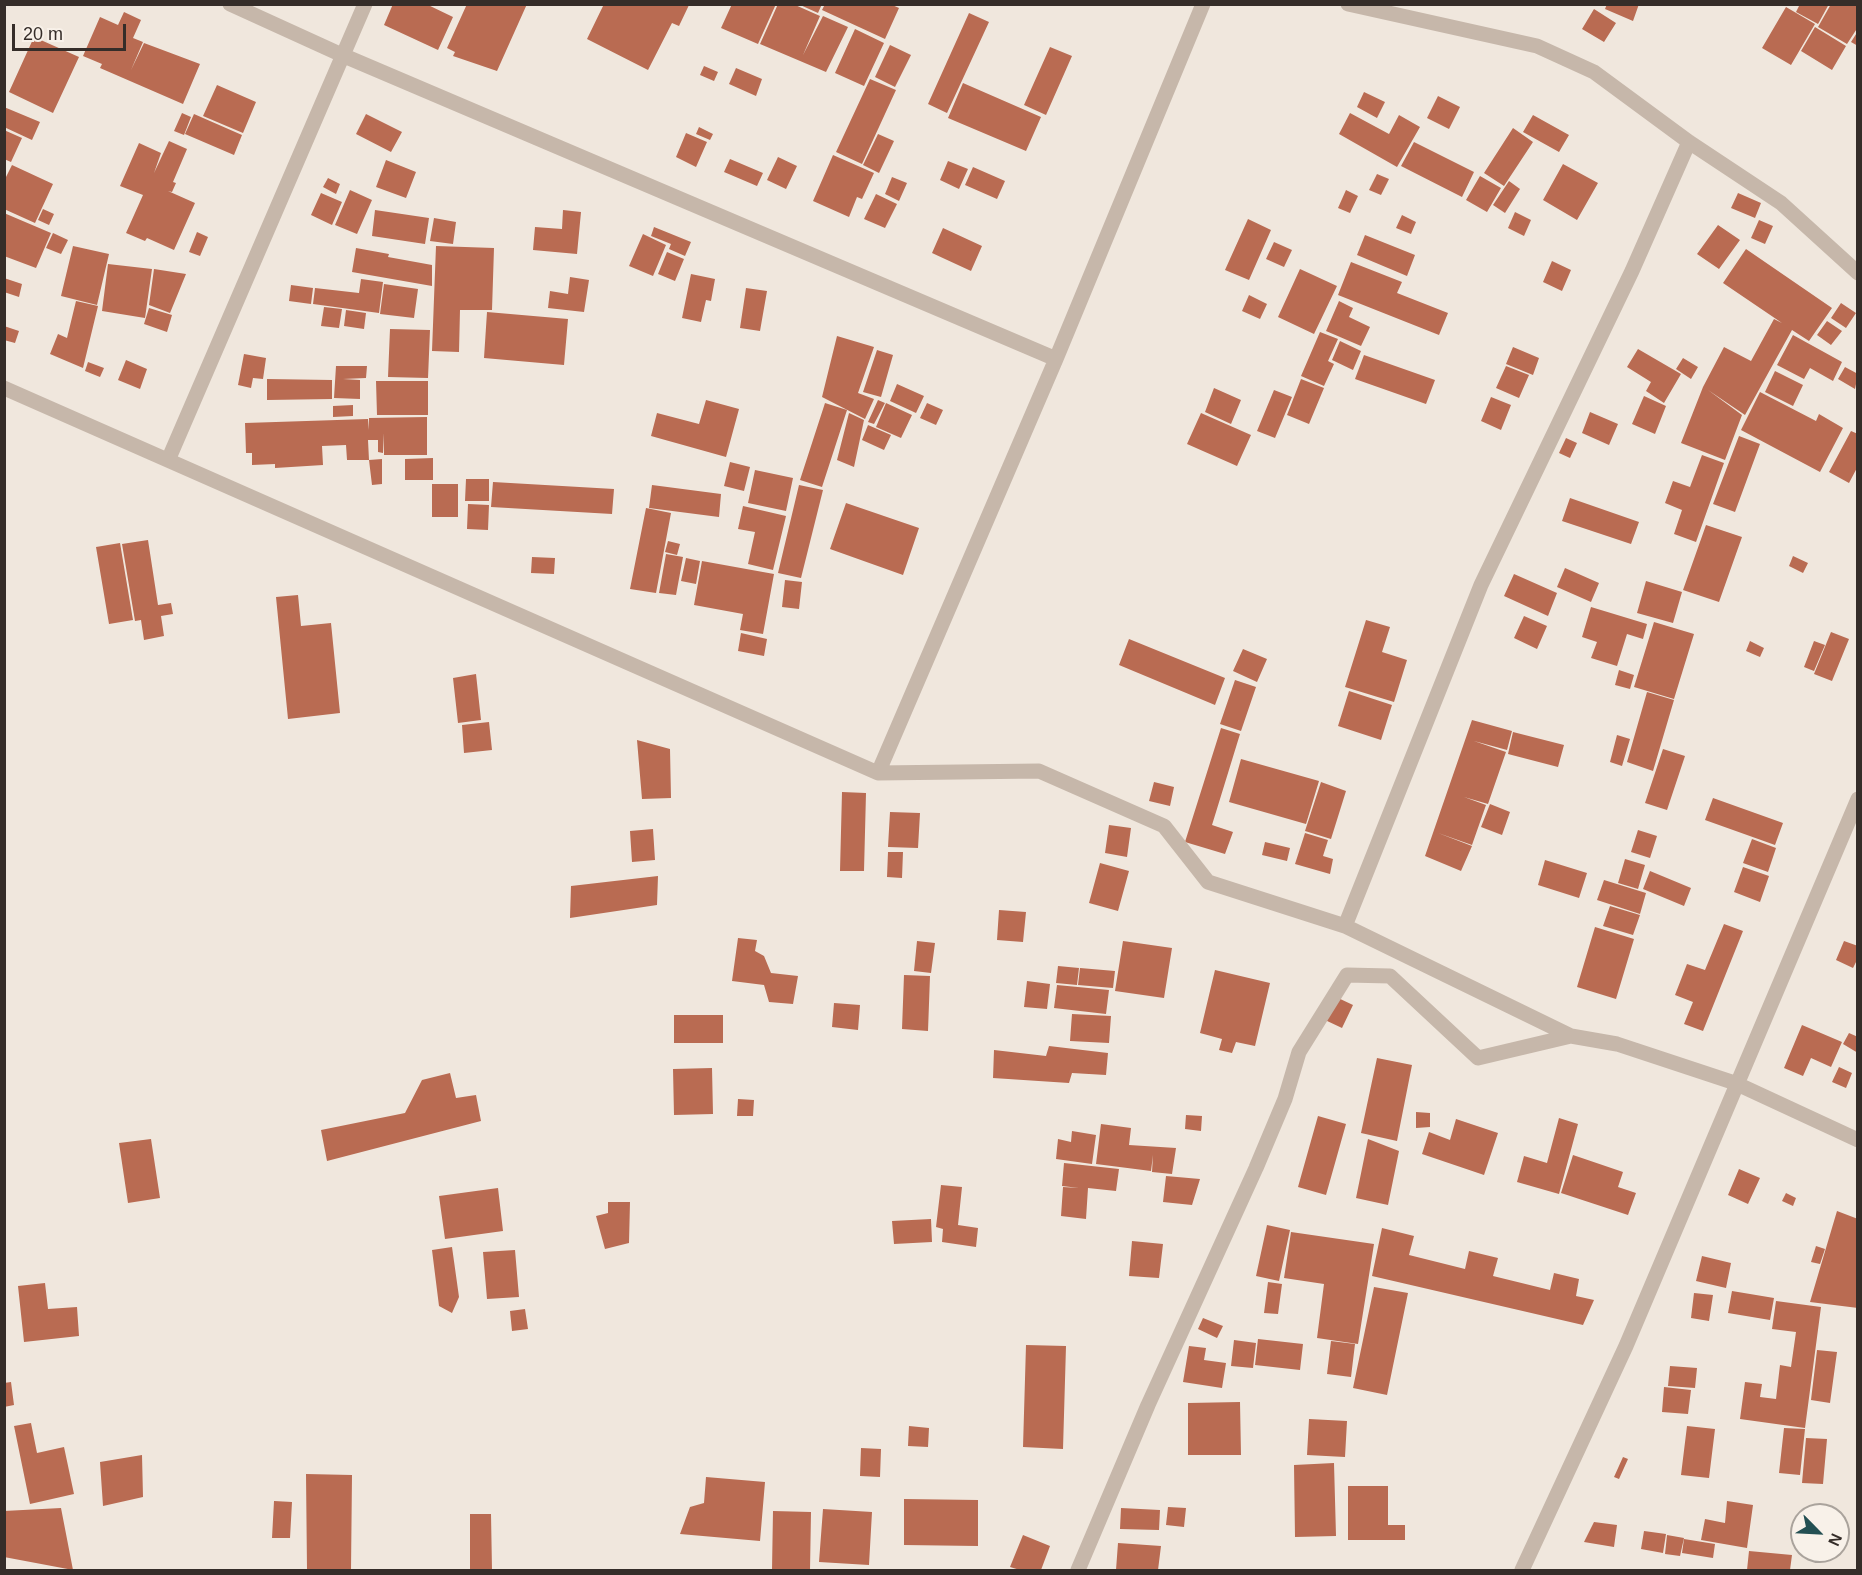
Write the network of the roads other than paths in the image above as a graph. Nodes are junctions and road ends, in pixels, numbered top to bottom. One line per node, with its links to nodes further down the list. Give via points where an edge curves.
1 (230, 4): 5 (street)
2 (365, 4): 5 (street)
3 (1203, 4): 8 (street)
4 (1348, 4): 6 (street, via 1537,46 1594,72)
5 (342, 55): 8 (street); 10 (street)
6 (1689, 142): 7 (street, via 1782,203); 13 (street, via 1632,271 1481,585)
7 (1857, 273)
8 (1056, 359): 11 (street)
9 (4, 388): 10 (street)
10 (169, 458): 11 (street)
11 (878, 773): 13 (street, via 1039,771 1164,826 1208,882)
12 (1857, 799): 15 (street)
13 (1345, 926): 14 (street)
14 (1571, 1036): 15 (street, via 1617,1044); 17 (street, via 1478,1058 1390,976 1347,975 1299,1052 1285,1099 1256,1168)
15 (1735, 1083): 16 (street); 18 (street, via 1626,1346)
16 (1857, 1140)
17 (1078, 1570)
18 (1522, 1570)

